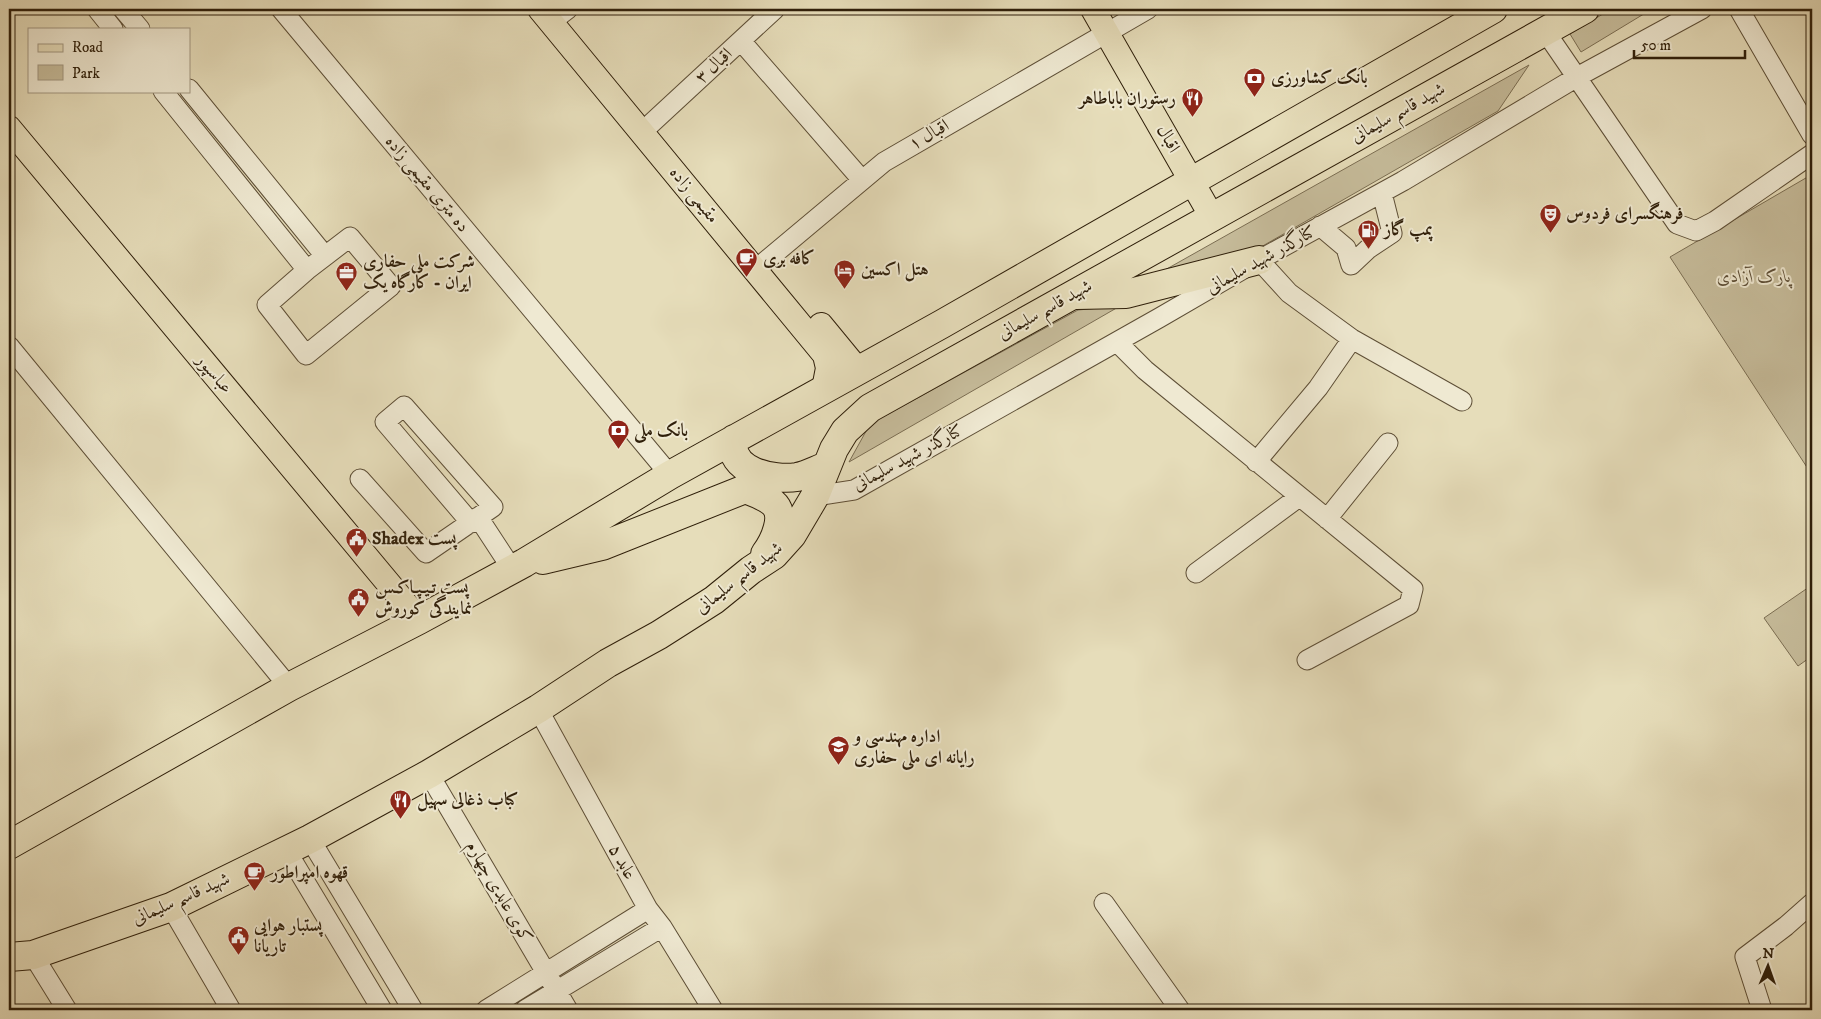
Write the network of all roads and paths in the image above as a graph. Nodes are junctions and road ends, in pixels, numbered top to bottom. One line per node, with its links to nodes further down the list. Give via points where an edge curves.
1 (97, 9): 12 (street)
2 (123, 9): 13 (street)
3 (775, 9): 16 (street, اقبال ۳)
4 (1093, 9): 15 (main road, اقبال)
5 (1148, 9): 15 (street, اقبال ۱)
6 (1493, 9): 25 (highway)
7 (1585, 9): 14 (highway, شهید قاسم سلیمانی)
8 (1702, 9): 17 (street, کنارگذر شهید سلیمانی)
9 (1739, 9): 22 (street)
10 (290, 12): 44 (street, ده متری مقیمی زاده)
11 (556, 12): 21 (main road)
12 (112, 28)
13 (139, 28)
14 (1545, 31): 17 (street); 27 (highway, شهید قاسم سلیمانی)
15 (1107, 32): 24 (street, اقبال ۱, via 884,162); 25 (main road, اقبال)
16 (741, 41): 21 (street, اقبال ۳); 24 (street)
17 (1576, 77): 23 (street, via 1677,224 1696,230 1715,221); 26 (street, کنارگذر شهید سلیمانی)
18 (190, 90): 29 (street)
19 (164, 92): 32 (street)
20 (9, 128): 53 (main road, عباسپور)
21 (648, 128): 31 (main road)
22 (1812, 132)
23 (1812, 154)
24 (862, 180): 31 (street, اقبال ۱)
25 (1192, 181): 27 (main road, اقبال); 37 (highway)
26 (1382, 193): 28 (street, کنارگذر شهید سلیمانی); 28 (street, via 1392,232 1351,265 1346,248)
27 (1212, 217): 33 (highway, شهید قاسم سلیمانی)
28 (1320, 226): 30 (street, کنارگذر شهید سلیمانی)
29 (325, 256): 32 (street); 32 (street, via 350,237 391,286 306,355 267,305)
30 (1258, 260): 33 (highway, via 1126,294); 34 (street, via 1289,293); 35 (street, کنارگذر شهید سلیمانی)
31 (761, 265): 37 (main road); 38 (main road, via 825,355 828,368)
32 (306, 270)
33 (1072, 295): 43 (highway, شهید قاسم سلیمانی, via 870,408 845,431)
34 (1352, 340): 39 (street); 42 (street, via 1318,388)
35 (1117, 342): 42 (street, via 1145,370); 46 (street, کنارگذر شهید سلیمانی, via 854,490)
36 (9, 346): 55 (street)
37 (858, 370): 38 (highway)
38 (824, 389): 40 (highway)
39 (1462, 401)
40 (734, 439): 43 (highway, via 732,447 738,461 760,474 798,477); 44 (highway)
41 (1388, 443): 48 (street)
42 (1256, 462): 47 (street)
43 (827, 466): 46 (highway, شهید قاسم سلیمانی)
44 (670, 475): 50 (highway)
45 (360, 480): 49 (street, via 426,553)
46 (815, 496): 51 (highway, شهید قاسم سلیمانی, via 792,535 774,555)
47 (1299, 497): 48 (street); 52 (street)
48 (1327, 519): 54 (street, via 1413,589 1409,605)
49 (474, 520): 49 (street, via 493,507 404,406 385,422); 50 (street)
50 (518, 566): 51 (highway, via 602,546 745,489 775,504 779,515 778,528 769,548); 53 (highway)
51 (751, 570): 56 (highway, شهید قاسم سلیمانی, via 714,600)
52 (1196, 573)
53 (419, 620): 55 (highway)
54 (1307, 660)
55 (289, 687): 58 (highway)
56 (538, 709): 57 (highway, شهید قاسم سلیمانی); 63 (street, عابد ۵)
57 (430, 774): 59 (highway, شهید قاسم سلیمانی); 66 (street, کوی عابدی چهارم)
58 (9, 844)
59 (298, 844): 62 (highway, شهید قاسم سلیمانی); 70 (street); 71 (street)
60 (1104, 903): 76 (street)
61 (1812, 903): 77 (street, via 1745,957)
62 (171, 908): 65 (highway, شهید قاسم سلیمانی); 69 (street)
63 (648, 908): 64 (street, عابد ۵); 66 (street)
64 (662, 927): 67 (street); 75 (street, عابد ۵)
65 (21, 956): 68 (street)
66 (546, 973): 67 (street, کوی عابدی چهارم); 72 (street)
67 (556, 991): 73 (street); 74 (street, کوی عابدی چهارم)
68 (67, 1010)
69 (232, 1010)
70 (382, 1010)
71 (413, 1010)
72 (486, 1010)
73 (525, 1010)
74 (568, 1010)
75 (713, 1010)
76 (1180, 1010)
77 (1762, 1010)

